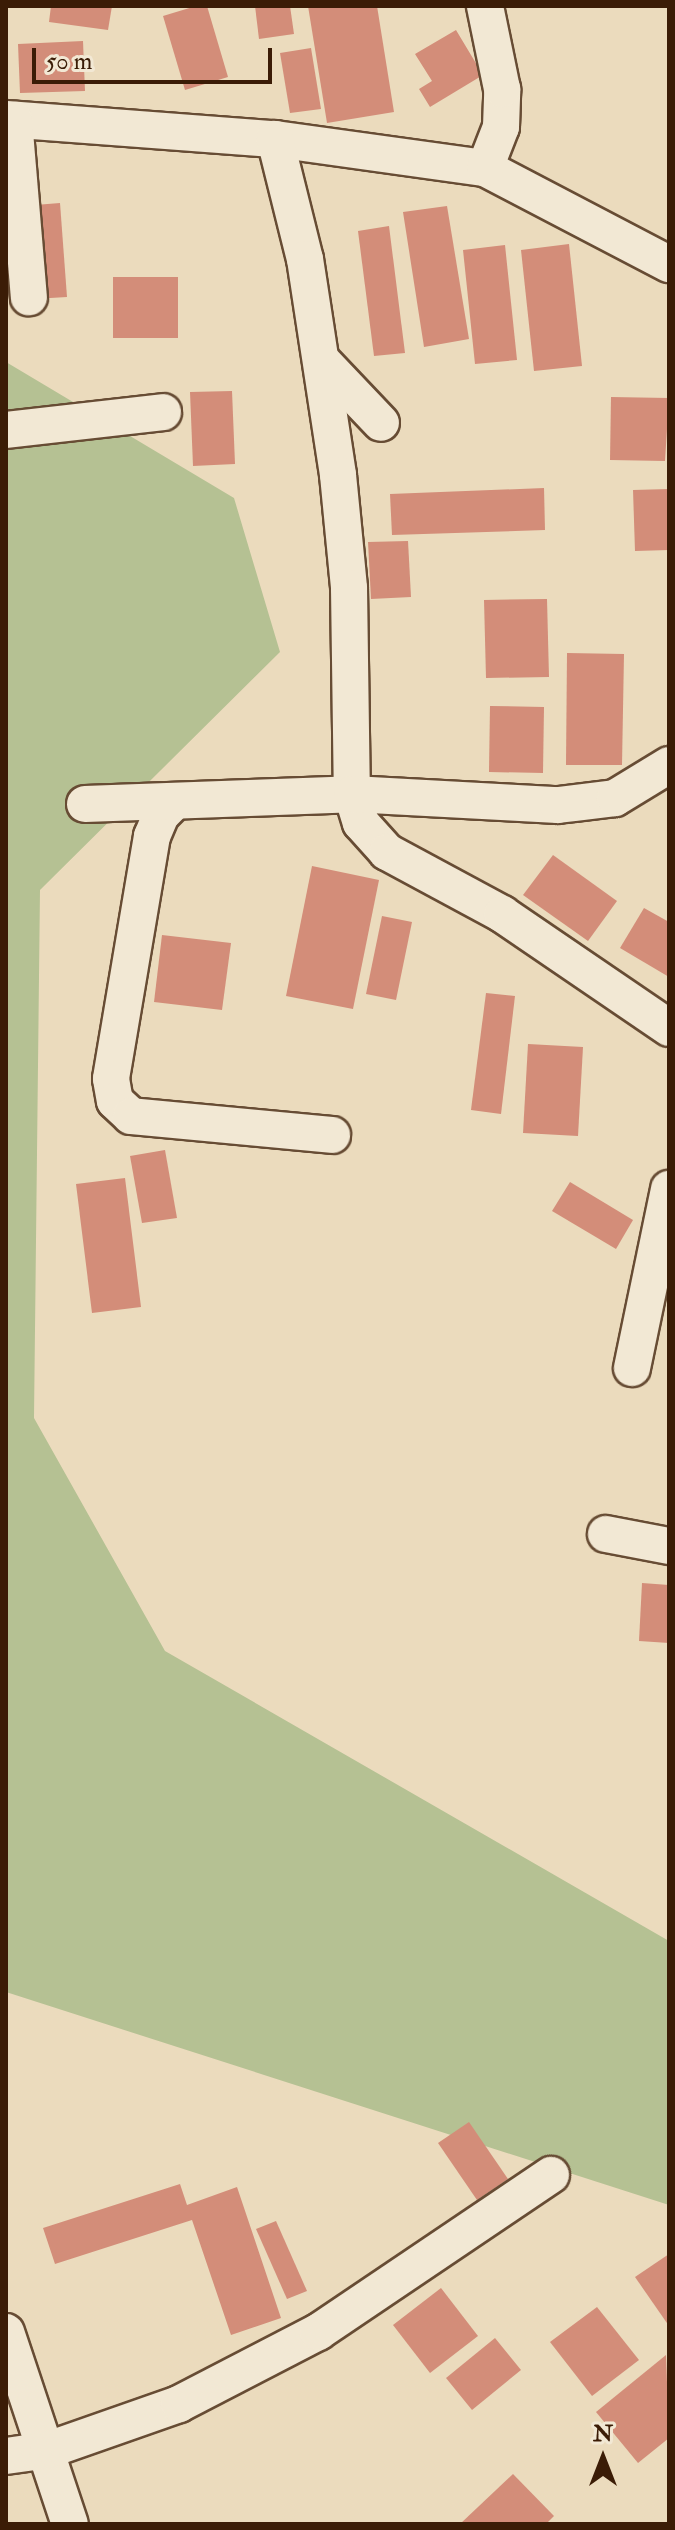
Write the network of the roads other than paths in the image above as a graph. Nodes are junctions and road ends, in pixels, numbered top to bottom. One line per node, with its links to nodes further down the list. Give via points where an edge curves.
1 (485, 6): 4 (street, via 502,89 501,127)
2 (10, 119): 3 (street); 6 (street)
3 (275, 139): 4 (street); 7 (street, via 305,259)
4 (485, 168): 5 (street)
5 (669, 264)
6 (29, 297)
7 (323, 362): 9 (street); 12 (street, via 349,588)
8 (163, 412): 10 (street)
9 (381, 423)
10 (6, 430)
11 (669, 765): 12 (street, via 615,798 558,805)
12 (352, 794): 13 (street); 15 (street, via 361,823 387,852 502,914)
13 (173, 803): 14 (street); 16 (street, via 152,836 111,1079 115,1101 131,1116)
14 (85, 804)
15 (669, 1028)
16 (332, 1135)
17 (669, 1189): 18 (street)
18 (632, 1368)
19 (606, 1534): 20 (street)
20 (669, 1546)
21 (551, 2175): 23 (street, via 318,2332 179,2404)
22 (6, 2332): 23 (street)
23 (48, 2450): 24 (street); 25 (street)
24 (6, 2456)
25 (70, 2524)

